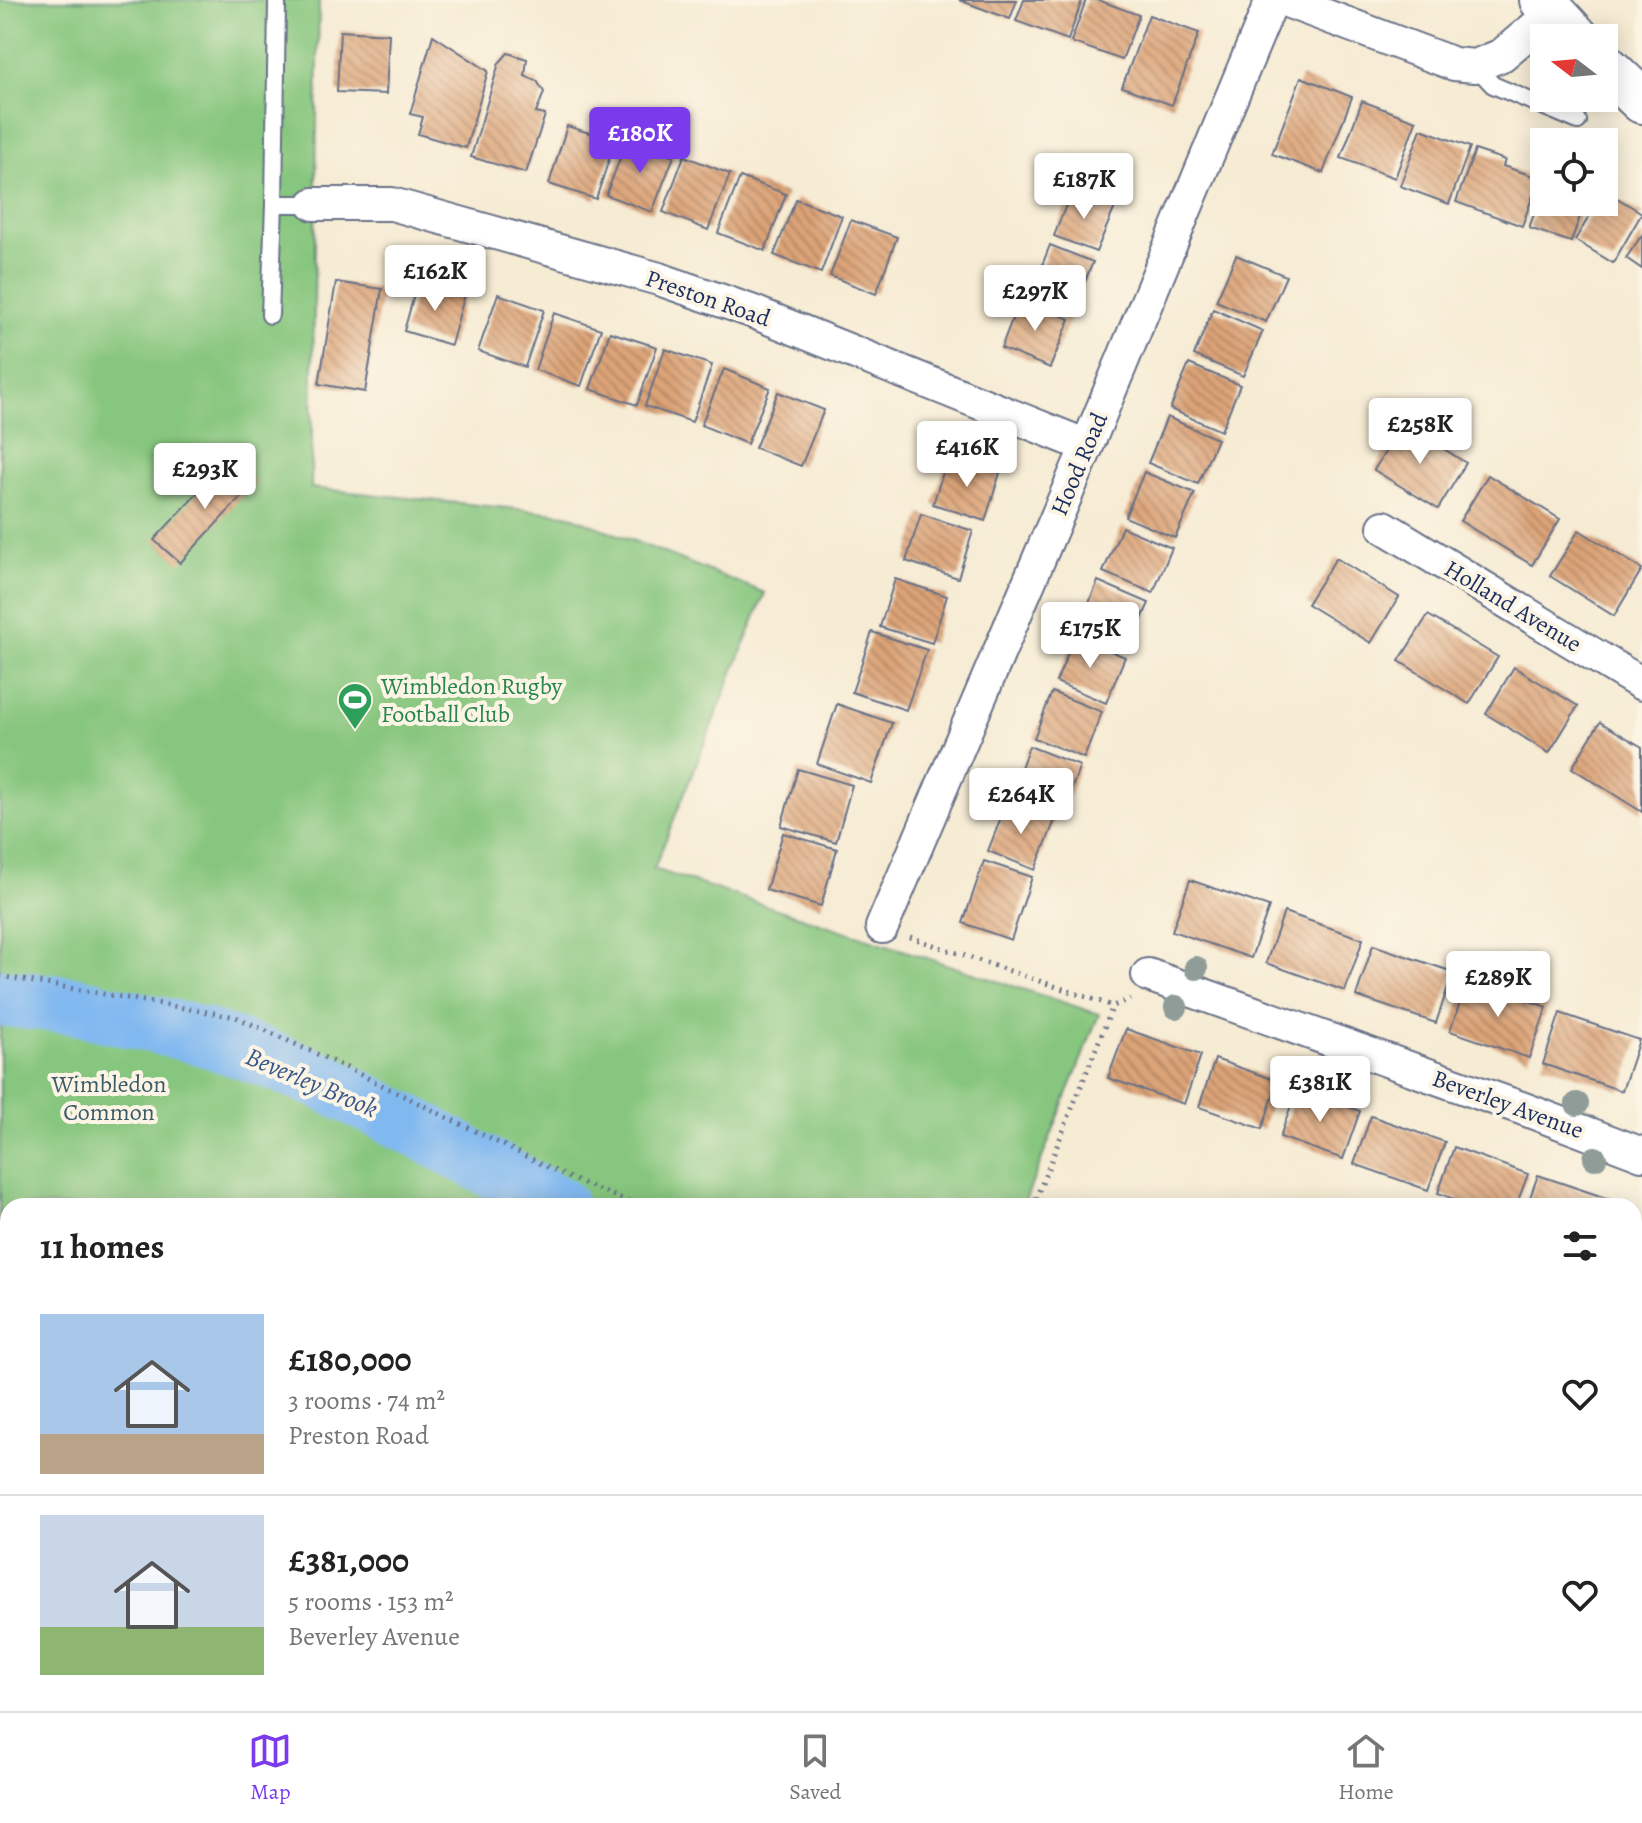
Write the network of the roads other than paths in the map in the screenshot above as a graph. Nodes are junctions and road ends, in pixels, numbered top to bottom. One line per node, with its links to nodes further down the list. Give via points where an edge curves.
1 (1272, 0): 12 (street, Hood Road)
2 (1284, 0): 5 (street, via 1454,64)
3 (277, 4): 9 (lane)
4 (1557, 17): 5 (street, via 1502,55)
5 (1475, 66): 8 (lane, via 1493,85)
6 (1618, 78): 7 (main road)
7 (1642, 101)
8 (1578, 121)
9 (274, 204): 10 (lane); 11 (lane)
10 (314, 204): 12 (street, Preston Road, via 392,204 659,279)
11 (270, 315)
12 (1087, 446): 15 (street, Hood Road)
13 (1384, 527): 14 (street, Holland Avenue)
14 (1642, 684)
15 (882, 927)
16 (1148, 975): 17 (street, Beverley Avenue)
17 (1642, 1154)

